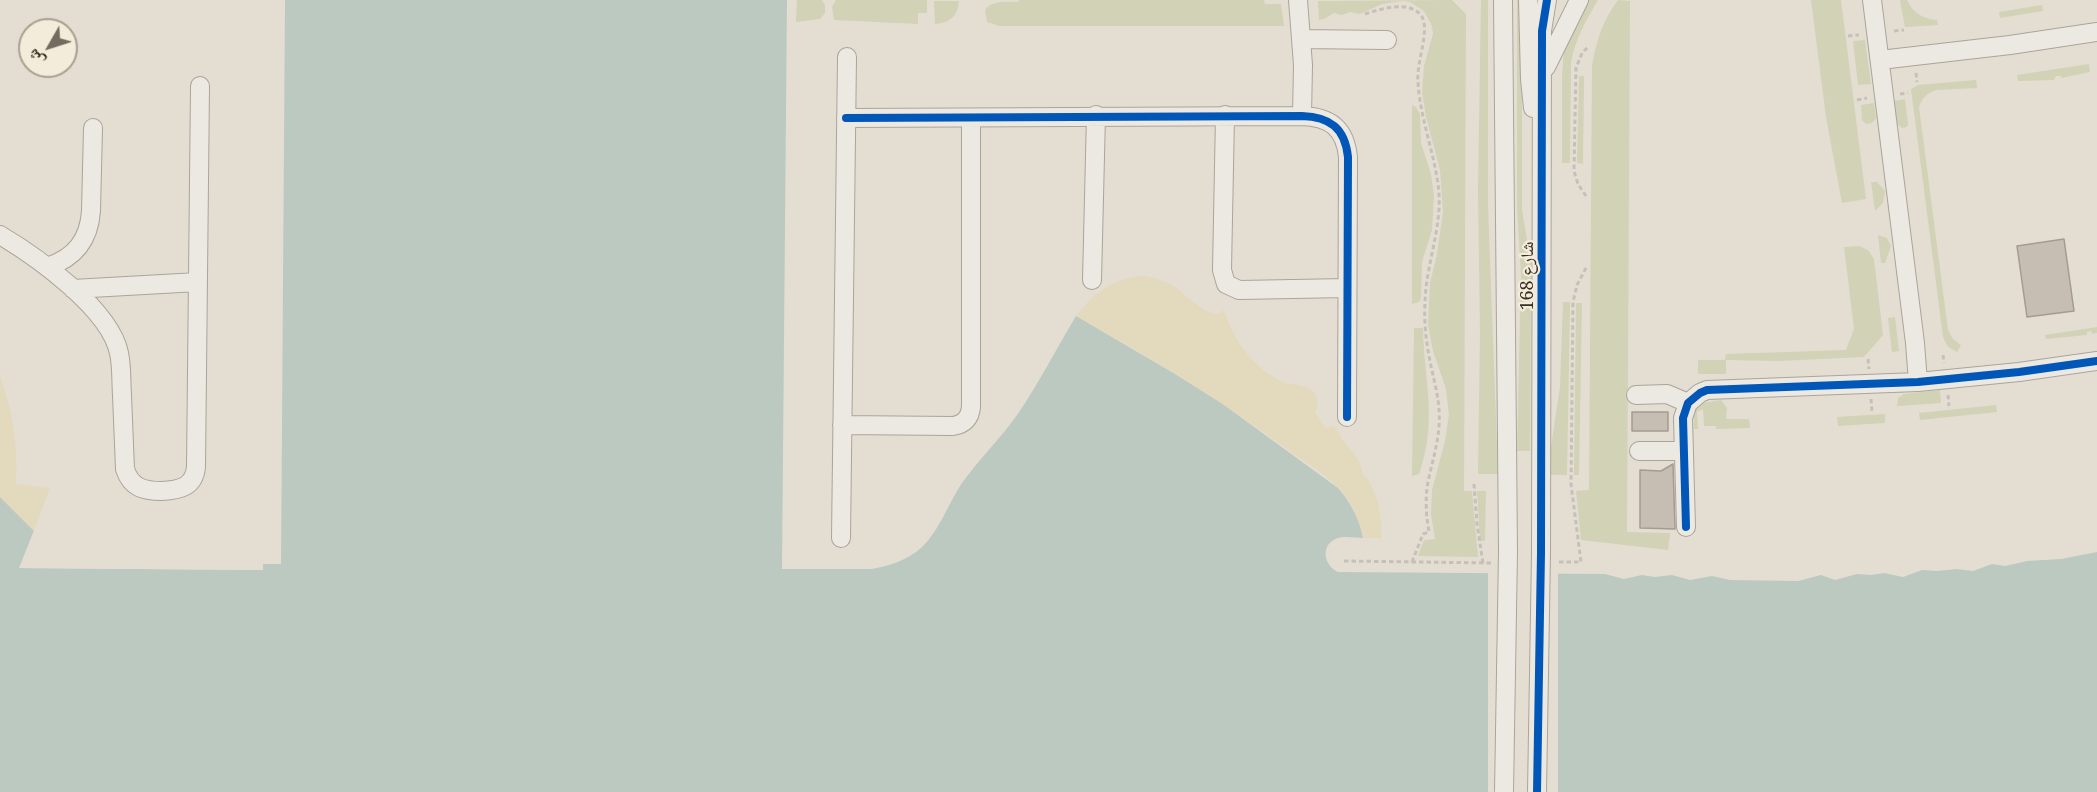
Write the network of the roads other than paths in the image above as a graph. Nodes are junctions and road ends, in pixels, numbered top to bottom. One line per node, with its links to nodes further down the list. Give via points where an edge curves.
1 (1298, 0): 8 (street)
2 (1503, 0): 37 (street, شارع 168, bridge, via 1508,551)
3 (1528, 0): 20 (street, شارع 168, via 1532,103)
4 (1547, 0): 12 (street, شارع 168, via 1542,31)
5 (1579, 0): 12 (street)
6 (1872, 0): 11 (street)
7 (2097, 32): 11 (street)
8 (1301, 39): 9 (street); 16 (street)
9 (1386, 40)
10 (847, 57): 17 (street)
11 (1880, 60): 28 (street)
12 (1543, 74): 20 (street, شارع 168)
13 (200, 86): 24 (street)
14 (1096, 116): 15 (street); 18 (street); 23 (street)
15 (1226, 116): 16 (street); 25 (street, via 1222,270 1226,284 1239,290)
16 (1302, 116): 25 (street, via 1321,118 1345,140)
17 (846, 118): 18 (street); 32 (street)
18 (970, 118): 32 (street, via 969,416 962,424 953,426)
19 (93, 128): 22 (street, via 90,224 79,247)
20 (1543, 150): 38 (street, شارع 168, bridge)
21 (0, 235): 22 (street)
22 (47, 267): 26 (street)
23 (1092, 280)
24 (198, 282): 26 (street); 26 (street, via 196,467 189,484 171,491 143,490 127,476 119,353 103,320)
25 (1347, 288): 31 (street)
26 (73, 289)
27 (2097, 361): 28 (street)
28 (1918, 382): 30 (street, via 1715,390 1700,393)
29 (1636, 395): 30 (street, via 1667,394)
30 (1688, 403): 34 (street, via 1683,418)
31 (1347, 417)
32 (842, 425): 36 (street)
33 (1639, 451): 34 (street)
34 (1684, 451): 35 (street)
35 (1686, 527)
36 (841, 538)
37 (1504, 792)
38 (1537, 792)

